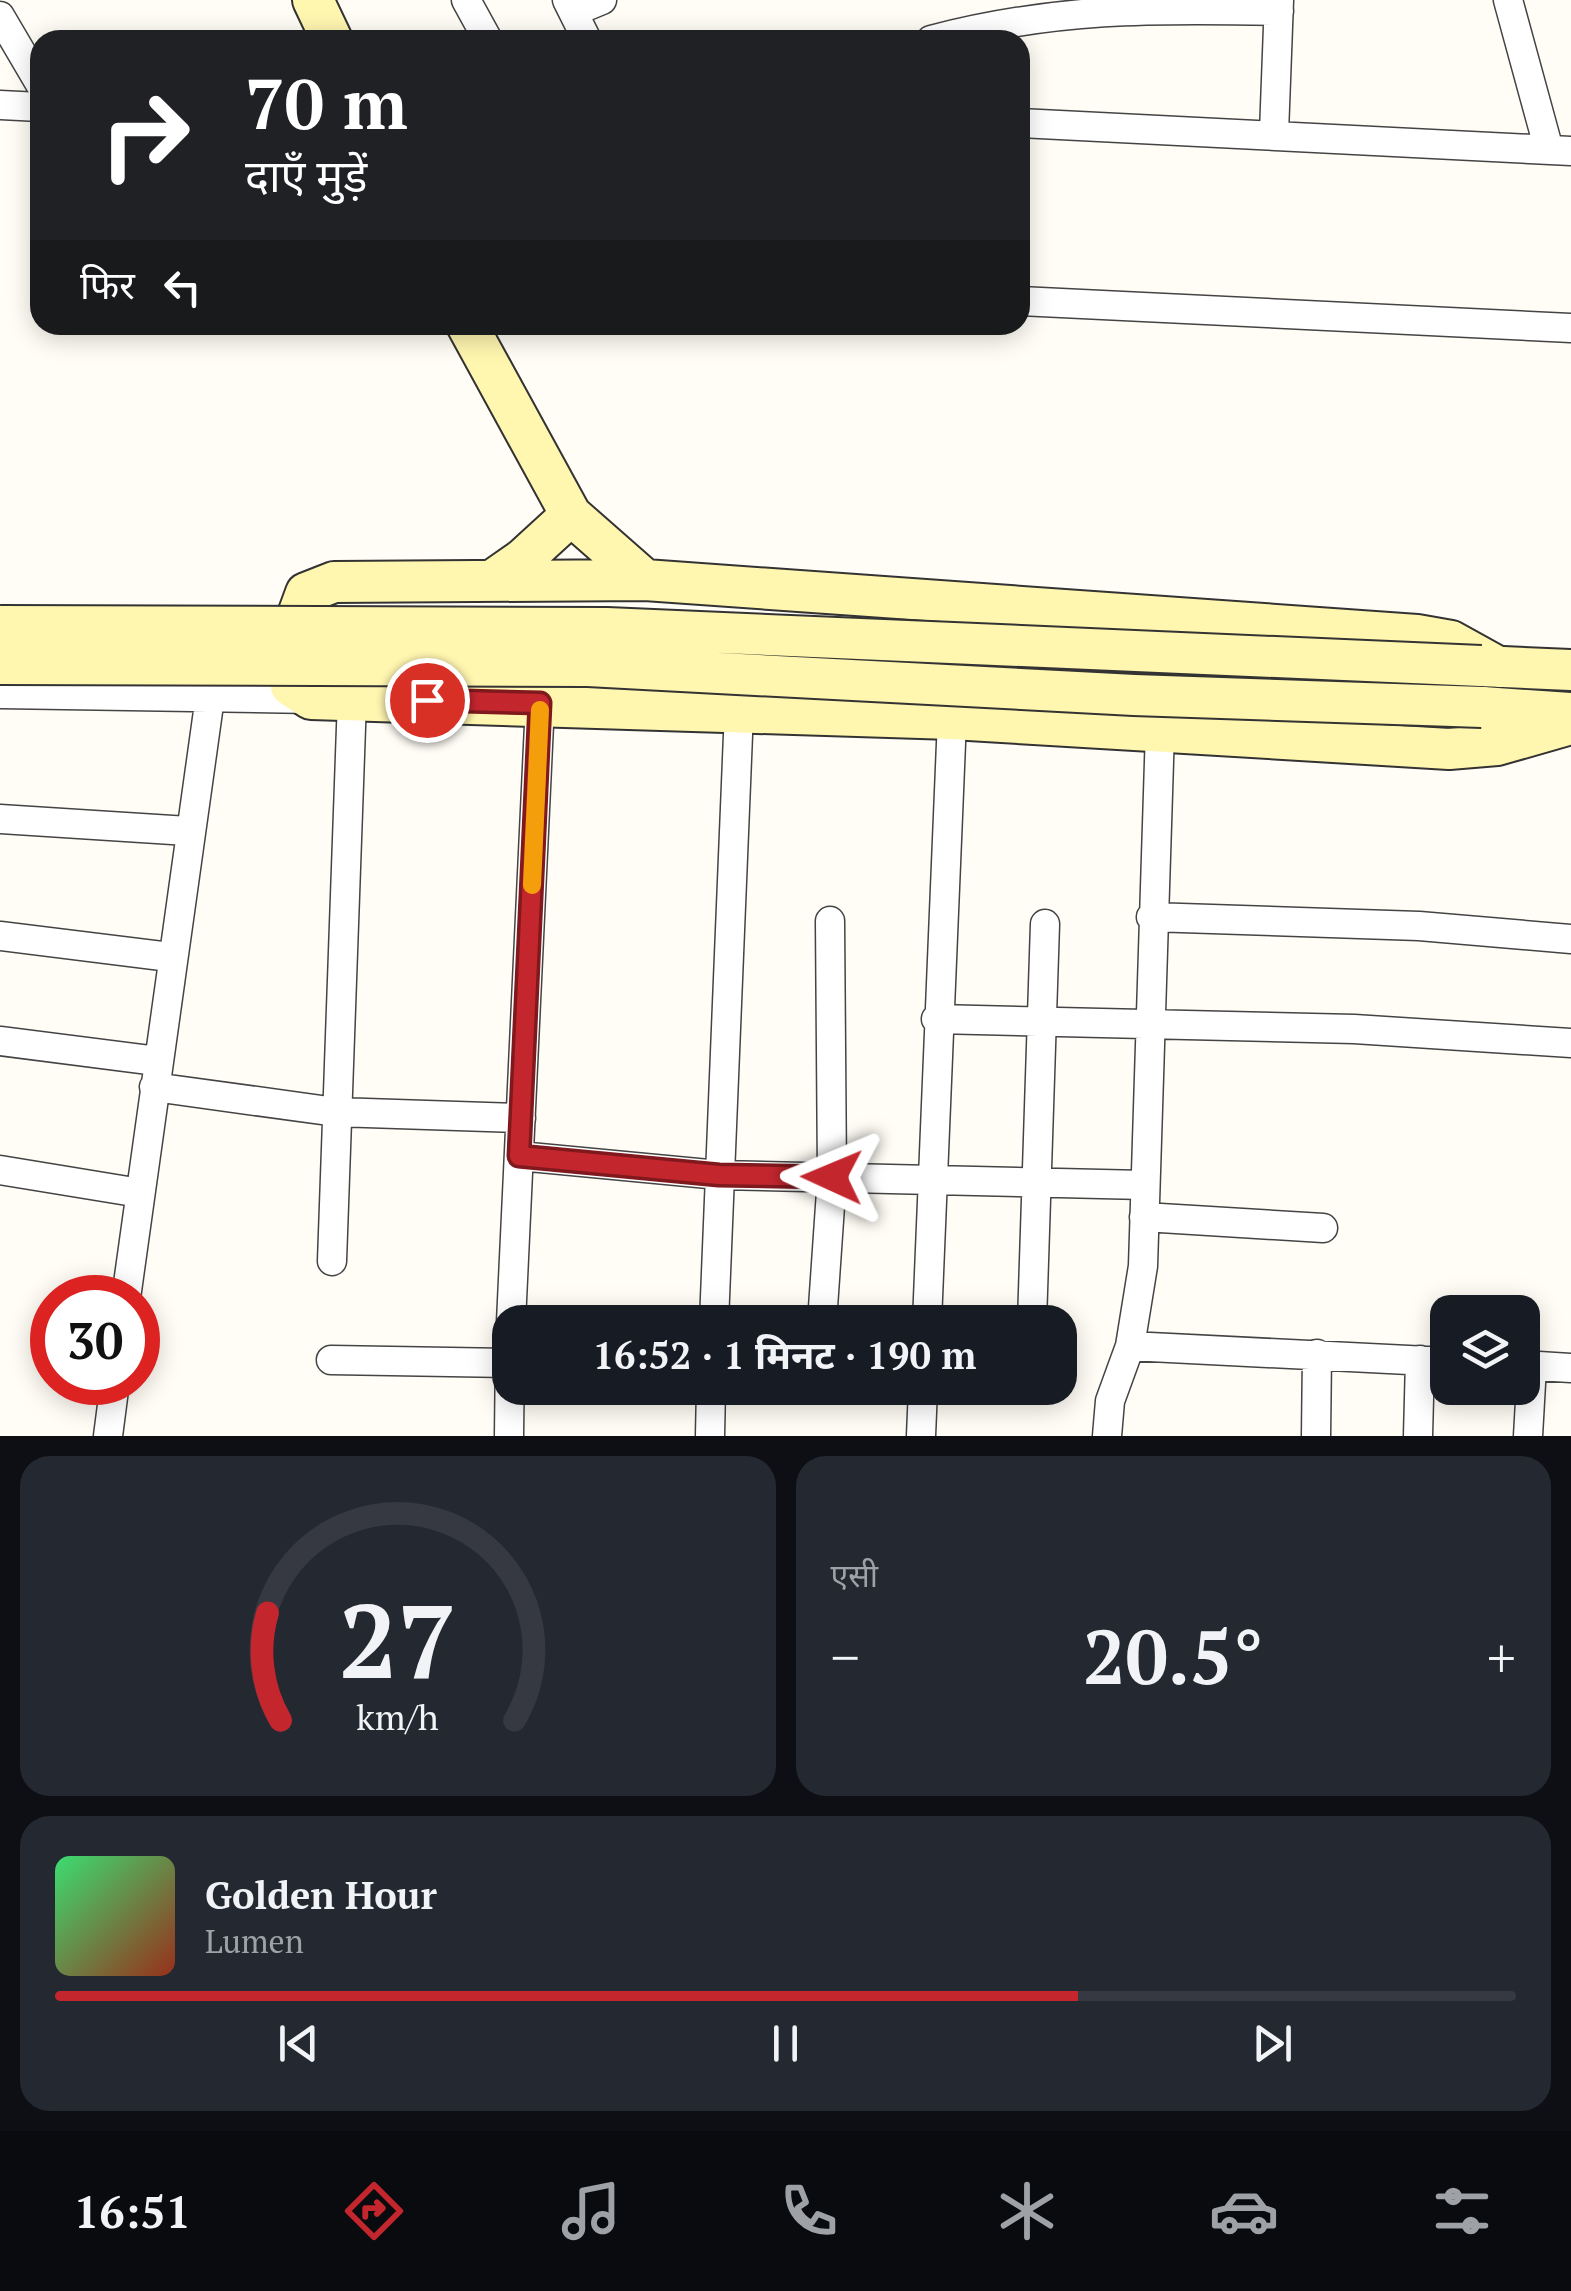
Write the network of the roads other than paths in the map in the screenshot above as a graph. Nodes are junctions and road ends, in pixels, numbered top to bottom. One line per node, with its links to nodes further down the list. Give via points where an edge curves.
1 (313, 0): 8 (main road)
2 (466, 0): 9 (street)
3 (602, 0): 7 (street)
4 (1508, 0): 16 (street)
5 (1279, 5): 10 (street, via 1103,10); 15 (street)
6 (0, 16): 11 (street)
7 (578, 26)
8 (327, 30)
9 (482, 30)
10 (970, 30)
11 (30, 67)
12 (0, 105): 13 (street)
13 (30, 106)
14 (1030, 123): 15 (street)
15 (1274, 133): 16 (street)
16 (1560, 151)
17 (1030, 301): 18 (street)
18 (1571, 328)
19 (472, 335): 20 (main road)
20 (570, 515): 21 (main road); 22 (main road)
21 (492, 580): 22 (main road); 29 (main road, via 334,582 306,593 288,642 291,686)
22 (645, 580): 25 (main road, via 1417,635 1451,641)
23 (0, 626): 25 (main road, bridge, via 607,628)
24 (0, 664): 33 (main road, bridge, via 588,666)
25 (1490, 666): 26 (main road)
26 (1571, 670)
27 (0, 694): 28 (street)
28 (210, 697): 29 (street); 38 (street)
29 (310, 698): 30 (main road)
30 (352, 699): 31 (main road); 51 (street)
31 (540, 703): 32 (main road); 52 (street)
32 (738, 710): 34 (main road); 55 (street)
33 (1571, 713)
34 (952, 719): 36 (main road); 45 (street)
35 (1571, 724): 36 (main road, via 1498,745 1449,748)
36 (1160, 730): 39 (street)
37 (0, 819): 38 (street)
38 (188, 830): 44 (street)
39 (1151, 917): 43 (street, via 1419,926); 47 (street)
40 (830, 921): 56 (street)
41 (1045, 924): 46 (street)
42 (0, 936): 44 (street)
43 (1571, 939)
44 (170, 957): 50 (street)
45 (936, 1018): 46 (street); 57 (street)
46 (1040, 1021): 47 (street); 58 (street)
47 (1148, 1024): 49 (street); 59 (street)
48 (0, 1041): 50 (street)
49 (1571, 1043)
50 (155, 1074): 51 (street); 60 (street)
51 (336, 1112): 52 (street); 63 (street)
52 (521, 1118): 53 (street)
53 (519, 1156): 55 (street); 65 (street)
54 (0, 1170): 60 (street)
55 (719, 1175): 56 (street); 66 (street)
56 (832, 1177): 57 (street); 67 (street)
57 (935, 1180): 58 (street); 68 (street)
58 (1034, 1182): 59 (street); 69 (street)
59 (1144, 1185): 61 (street)
60 (140, 1193): 64 (street)
61 (1144, 1217): 62 (street); 70 (street, via 1139,1312)
62 (1322, 1228)
63 (332, 1260)
64 (129, 1275)
65 (512, 1305)
66 (715, 1305)
67 (823, 1305)
68 (928, 1305)
69 (1032, 1305)
70 (1130, 1346): 71 (street); 87 (street, via 1110,1401)
71 (1317, 1354): 73 (street); 88 (street)
72 (331, 1360): 74 (street)
73 (1430, 1361)
74 (492, 1363)
75 (1540, 1367): 76 (street)
76 (1571, 1368)
77 (1430, 1380): 89 (street)
78 (112, 1405): 83 (street)
79 (509, 1405): 84 (street)
80 (711, 1405): 85 (street)
81 (922, 1405): 86 (street)
82 (1528, 1405): 90 (street)
83 (108, 1436)
84 (509, 1436)
85 (710, 1436)
86 (920, 1436)
87 (1107, 1436)
88 (1316, 1436)
89 (1418, 1436)
90 (1528, 1436)

